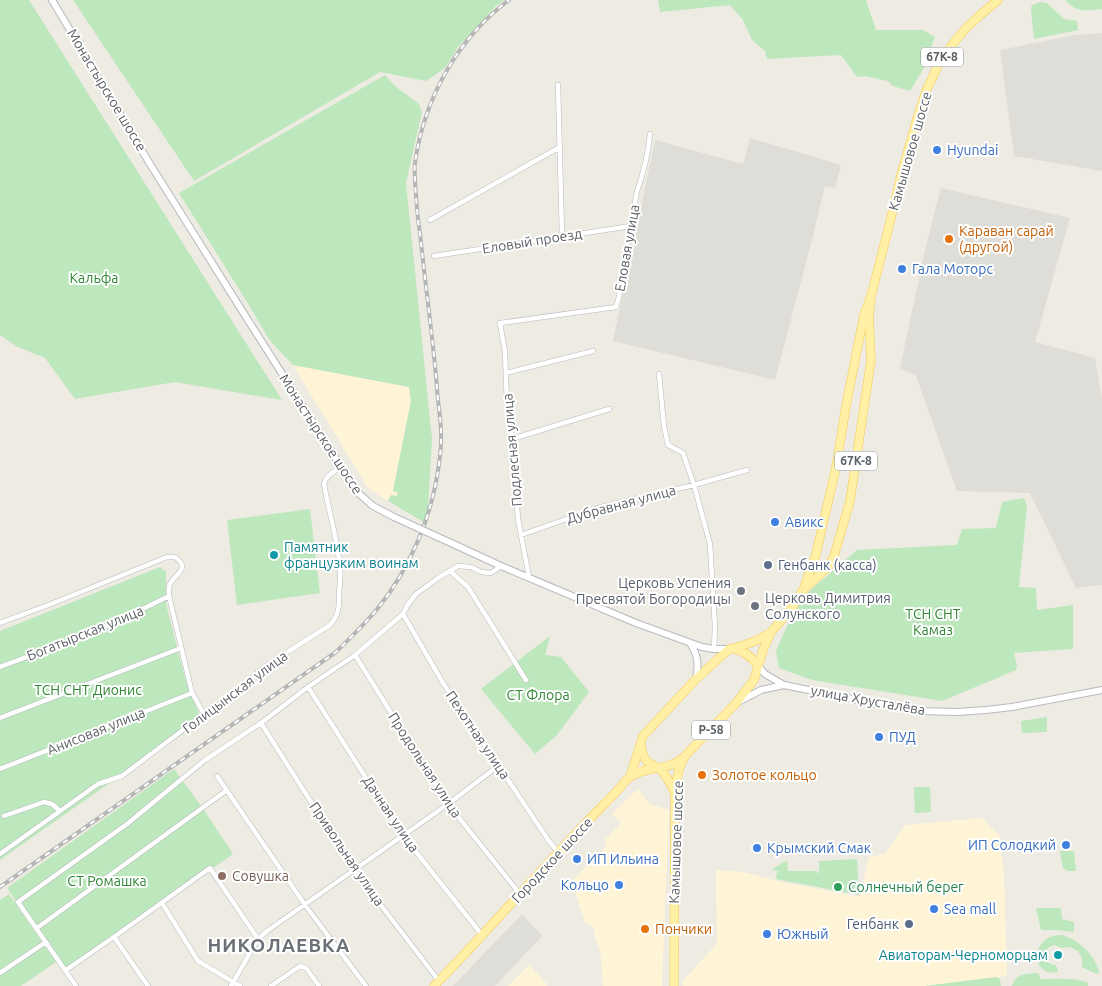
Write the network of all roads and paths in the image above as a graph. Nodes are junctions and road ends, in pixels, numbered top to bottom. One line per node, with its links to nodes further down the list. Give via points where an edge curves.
1 (52, 0): 17 (main road, Монастырское шоссе, via 154,170)
2 (998, 0): 10 (main road, Камышовое шоссе / 67К-8, via 966,28 942,57 926,91)
3 (558, 85): 5 (street)
4 (650, 134): 7 (street, Еловая улица)
5 (560, 147): 6 (street); 8 (street)
6 (430, 220)
7 (631, 226): 8 (street, Еловый проезд); 11 (street, Еловая улица, via 616,307)
8 (562, 236): 9 (street, Еловый проезд)
9 (434, 256)
10 (870, 296): 24 (main road, Камышовое шоссе / 67К-8, via 835,472 816,554); 24 (main road, Камышовое шоссе / 67К-8, via 871,360 850,501 834,556 828,567)
11 (500, 322): 13 (street, Подлесная улица)
12 (593, 351): 13 (street)
13 (506, 373): 16 (street, Подлесная улица)
14 (659, 374): 19 (street, via 668,445 683,453)
15 (610, 409): 16 (street)
16 (512, 439): 20 (street, Подлесная улица)
17 (341, 467): 21 (main road, Монастырское шоссе, bridge, via 358,492 373,506); 43 (street, Голицынская улица, via 328,476 324,484 340,570 340,606 335,619 264,667 227,700)
18 (747, 470): 19 (street, Дубравная улица)
19 (694, 485): 20 (street, Дубравная улица, via 600,507); 31 (street, via 710,544)
20 (520, 535): 23 (street, Подлесная улица)
21 (501, 566): 22 (street, via 491,574 471,566 458,566); 23 (main road, Монастырское шоссе)
22 (450, 571): 26 (street, via 416,594); 37 (street, via 468,587)
23 (529, 577): 29 (main road, Монастырское шоссе)
24 (803, 590): 28 (main road, Камышовое шоссе / 67К-8)
25 (169, 596): 27 (street, via 168,587 181,569 178,559 171,556); 30 (street); 35 (street, Богатырская улица, via 86,634)
26 (403, 614): 33 (street); 48 (street, Пехотная улица, via 443,683)
27 (0, 623)
28 (771, 632): 32 (main road, 67К-8, via 744,646); 34 (main road, Камышовое шоссе / 67К-8)
29 (690, 643): 31 (main road, Монастырское шоссе); 36 (main road, via 698,660)
30 (180, 648): 41 (street); 44 (street)
31 (714, 649): 32 (main road, Монастырское шоссе)
32 (729, 649): 34 (main road, Монастырское шоссе, via 749,655); 36 (main road)
33 (355, 655): 39 (street); 55 (street, Продольная улица)
34 (758, 666): 38 (main road, улица Хрусталёва); 42 (main road, Камышовое шоссе / Р-58, via 754,680)
35 (0, 667)
36 (696, 679): 46 (main road)
37 (526, 680)
38 (784, 685): 40 (main road, улица Хрусталёва, via 904,709 957,712 1012,707); 42 (main road, via 761,690)
39 (308, 687): 45 (street); 58 (street, Дачная улица)
40 (1102, 690)
41 (192, 693): 43 (street); 50 (street, Анисовая улица)
42 (737, 702): 47 (main road, Камышовое шоссе / Р-58)
43 (204, 714): 56 (street, Голицынская улица, via 122,776 98,784)
44 (0, 718)
45 (261, 723): 61 (street, Привольная улица); 65 (street, via 205,760 127,824 18,902)
46 (641, 741): 49 (main road, via 646,760); 52 (main road)
47 (685, 756): 49 (main road, Городское шоссе / Р-58, via 677,763); 54 (main road, Камышовое шоссе)
48 (498, 766): 55 (street); 59 (street, Пехотная улица)
49 (658, 767): 52 (main road, Городское шоссе / Р-58); 54 (main road)
50 (0, 769)
51 (217, 776): 53 (street)
52 (630, 777): 59 (main road, Городское шоссе)
53 (226, 790): 64 (street); 65 (street)
54 (675, 794): 80 (main road, Камышовое шоссе)
55 (448, 804): 58 (street); 62 (street, Продольная улица)
56 (60, 811): 57 (street, via 44,802); 60 (street, Голицынская улица)
57 (4, 816)
58 (404, 835): 61 (street); 66 (street, Дачная улица)
59 (558, 852): 62 (main road, Городское шоссе)
60 (0, 854)
61 (354, 870): 64 (street); 72 (street, Привольная улица)
62 (520, 894): 66 (main road, Городское шоссе)
63 (162, 903): 67 (street); 68 (street, via 210,868); 73 (street, via 198,961)
64 (305, 905): 68 (street); 79 (street)
65 (37, 928): 69 (street)
66 (482, 935): 72 (main road, Городское шоссе)
67 (114, 937): 70 (street); 75 (street)
68 (258, 939): 73 (street)
69 (46, 942): 70 (street); 71 (street)
70 (66, 970): 74 (street)
71 (0, 974)
72 (436, 983)
73 (233, 984): 76 (street)
74 (76, 986)
75 (148, 986)
76 (240, 986)
77 (271, 986): 78 (street, via 298,966 306,968)
78 (319, 986)
79 (366, 986)
80 (674, 986)

